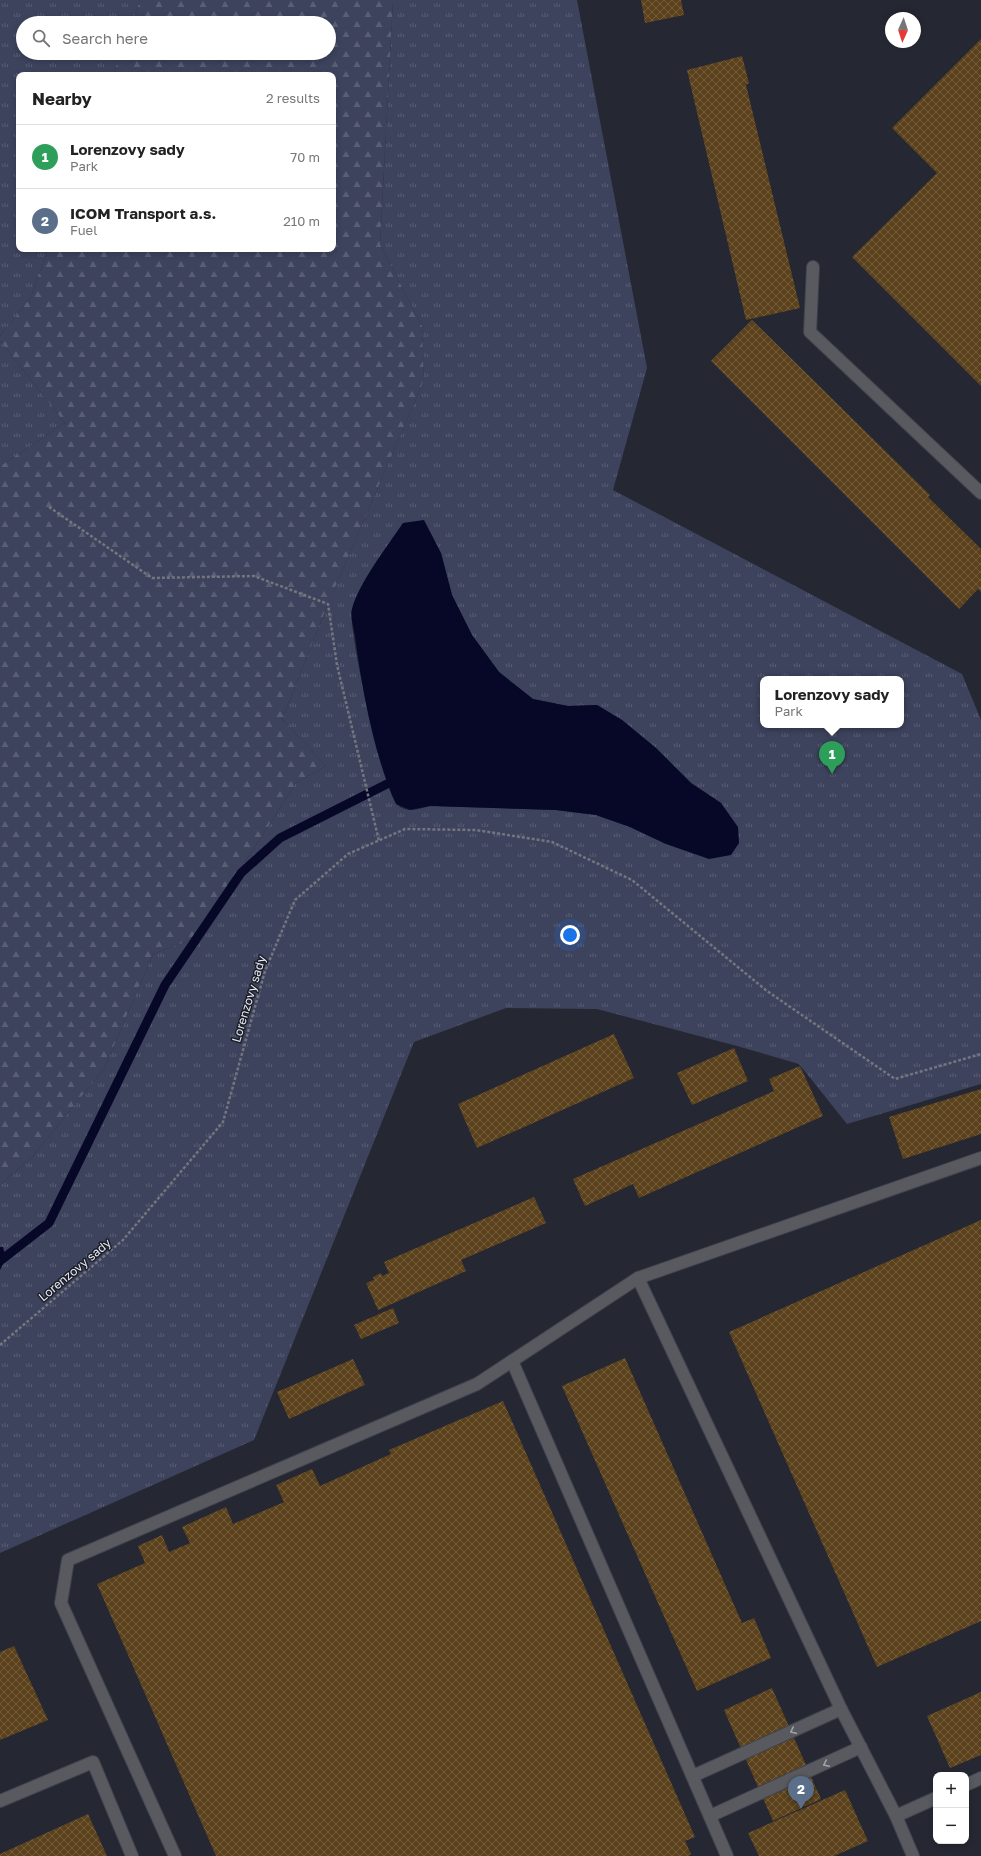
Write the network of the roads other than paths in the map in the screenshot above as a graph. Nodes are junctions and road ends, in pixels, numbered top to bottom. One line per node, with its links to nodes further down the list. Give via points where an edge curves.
1 (813, 267): 2 (lane, via 810,332)
2 (981, 493)
3 (981, 1158): 4 (lane)
4 (638, 1278): 5 (lane); 6 (lane)
5 (512, 1361): 8 (lane); 16 (lane, via 476,1384 68,1560 61,1603)
6 (841, 1709): 7 (lane); 8 (lane, one-way to 8)
7 (861, 1747): 13 (lane, one-way to 13); 14 (lane)
8 (693, 1776): 13 (lane)
9 (981, 1778): 10 (lane)
10 (969, 1784)
11 (933, 1799): 14 (lane)
12 (0, 1801): 15 (lane, via 93,1762)
13 (710, 1816): 17 (lane)
14 (896, 1816): 18 (lane)
15 (132, 1856)
16 (175, 1856)
17 (728, 1856)
18 (913, 1856)

